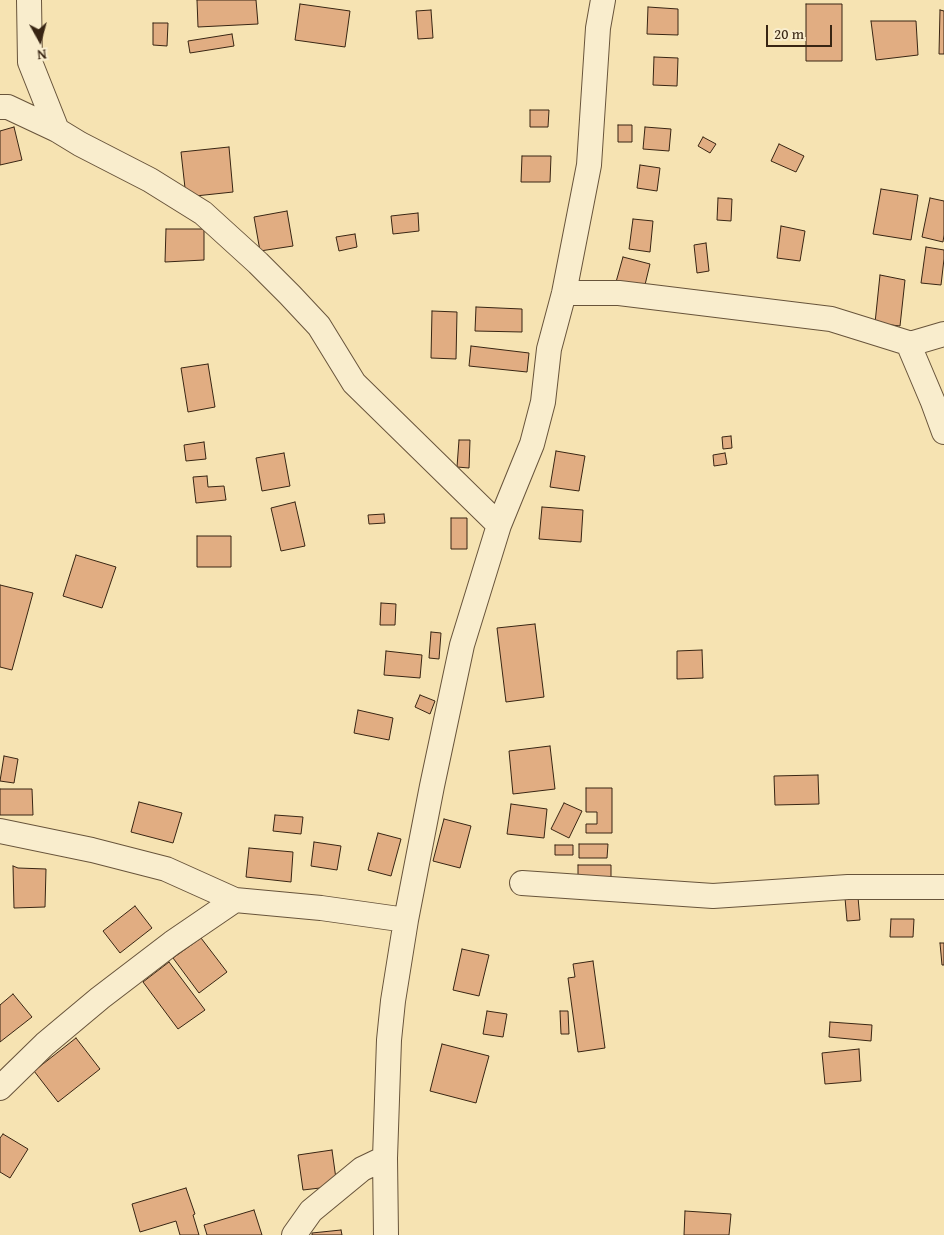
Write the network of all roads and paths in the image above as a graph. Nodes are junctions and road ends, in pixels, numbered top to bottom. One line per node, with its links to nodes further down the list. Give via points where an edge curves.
1 (29, 0): 4 (street, via 30,62)
2 (604, 0): 5 (street, via 598,28 589,165)
3 (0, 107): 4 (street, via 8,107)
4 (56, 130): 9 (street, via 150,180 203,213 320,326 354,383)
5 (564, 293): 7 (street, via 619,293 831,319); 9 (street, via 549,349 543,402 532,444)
6 (944, 334): 7 (street)
7 (908, 343): 8 (street)
8 (944, 432)
9 (499, 525): 14 (street, via 462,645)
10 (0, 831): 13 (street, via 166,869)
11 (522, 883): 12 (street, via 713,896 848,887)
12 (944, 887)
13 (235, 900): 14 (street); 15 (street, via 100,998 45,1044)
14 (406, 920): 16 (street, via 389,1040)
15 (0, 1088)
16 (385, 1158): 17 (street, via 362,1169 311,1211); 18 (street)
17 (294, 1235)
18 (386, 1235)

